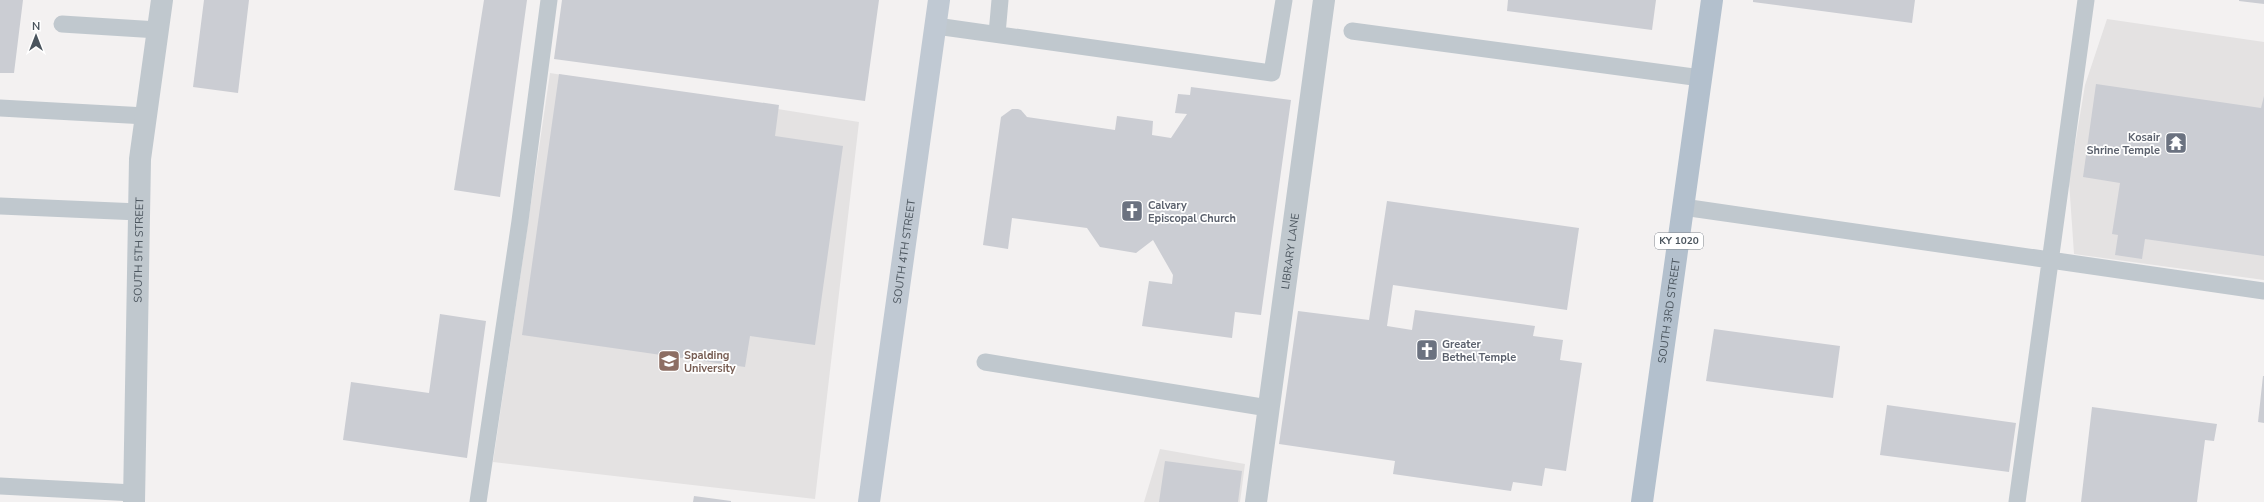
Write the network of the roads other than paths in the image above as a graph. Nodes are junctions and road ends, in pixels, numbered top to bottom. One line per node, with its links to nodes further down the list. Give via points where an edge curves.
1 (162, 0): 11 (street, SOUTH 5TH STREET)
2 (549, 0): 26 (lane, via 520,221)
3 (939, 0): 10 (main road, SOUTH 4TH STREET)
4 (1000, 0): 13 (lane)
5 (1284, 0): 13 (lane, via 1272,73)
6 (1324, 0): 23 (street, LIBRARY LANE)
7 (1712, 0): 14 (main road, SOUTH 3RD STREET / KY 1020)
8 (2086, 0): 20 (lane)
9 (62, 24): 11 (lane)
10 (936, 26): 13 (lane); 27 (main road, SOUTH 4TH STREET)
11 (158, 30): 16 (street, SOUTH 5TH STREET)
12 (1352, 31): 14 (lane)
13 (997, 34)
14 (1701, 78): 18 (main road, SOUTH 3RD STREET / KY 1020)
15 (0, 108): 16 (lane)
16 (146, 116): 19 (street, SOUTH 5TH STREET, via 140,159)
17 (0, 206): 19 (lane)
18 (1683, 207): 20 (lane); 29 (main road, SOUTH 3RD STREET / KY 1020)
19 (139, 212): 25 (street, SOUTH 5TH STREET)
20 (2051, 259): 21 (lane); 30 (lane)
21 (2264, 291)
22 (985, 362): 23 (lane)
23 (1268, 408): 28 (street, LIBRARY LANE)
24 (0, 486): 25 (lane)
25 (134, 498)
26 (478, 502)
27 (869, 502)
28 (1256, 502)
29 (1642, 502)
30 (2017, 502)

